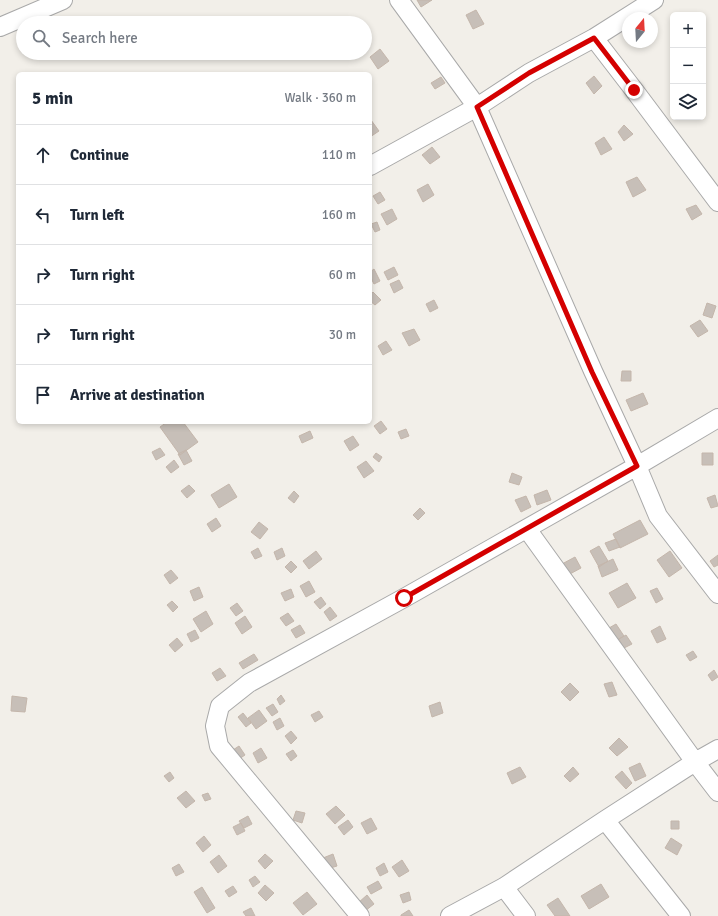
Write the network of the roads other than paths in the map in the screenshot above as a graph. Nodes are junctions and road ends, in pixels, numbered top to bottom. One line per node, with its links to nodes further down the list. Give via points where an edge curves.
1 (63, 0): 4 (street)
2 (399, 0): 8 (street)
3 (654, 0): 7 (street)
4 (26, 16)
5 (16, 20): 6 (street)
6 (0, 27)
7 (594, 38): 8 (street, via 529,73); 10 (street)
8 (477, 107): 9 (street); 12 (street, via 592,372)
9 (372, 165)
10 (718, 202)
11 (718, 418): 12 (street)
12 (637, 466): 13 (street); 14 (street, via 658,516)
13 (527, 529): 16 (street); 20 (street, via 249,683 220,706 216,726 219,746)
14 (718, 594)
15 (718, 749): 16 (street)
16 (694, 762): 17 (street); 18 (street)
17 (718, 792)
18 (604, 820): 19 (street); 23 (street)
19 (504, 886): 21 (street); 22 (street)
20 (360, 916)
21 (450, 916)
22 (526, 916)
23 (681, 916)

